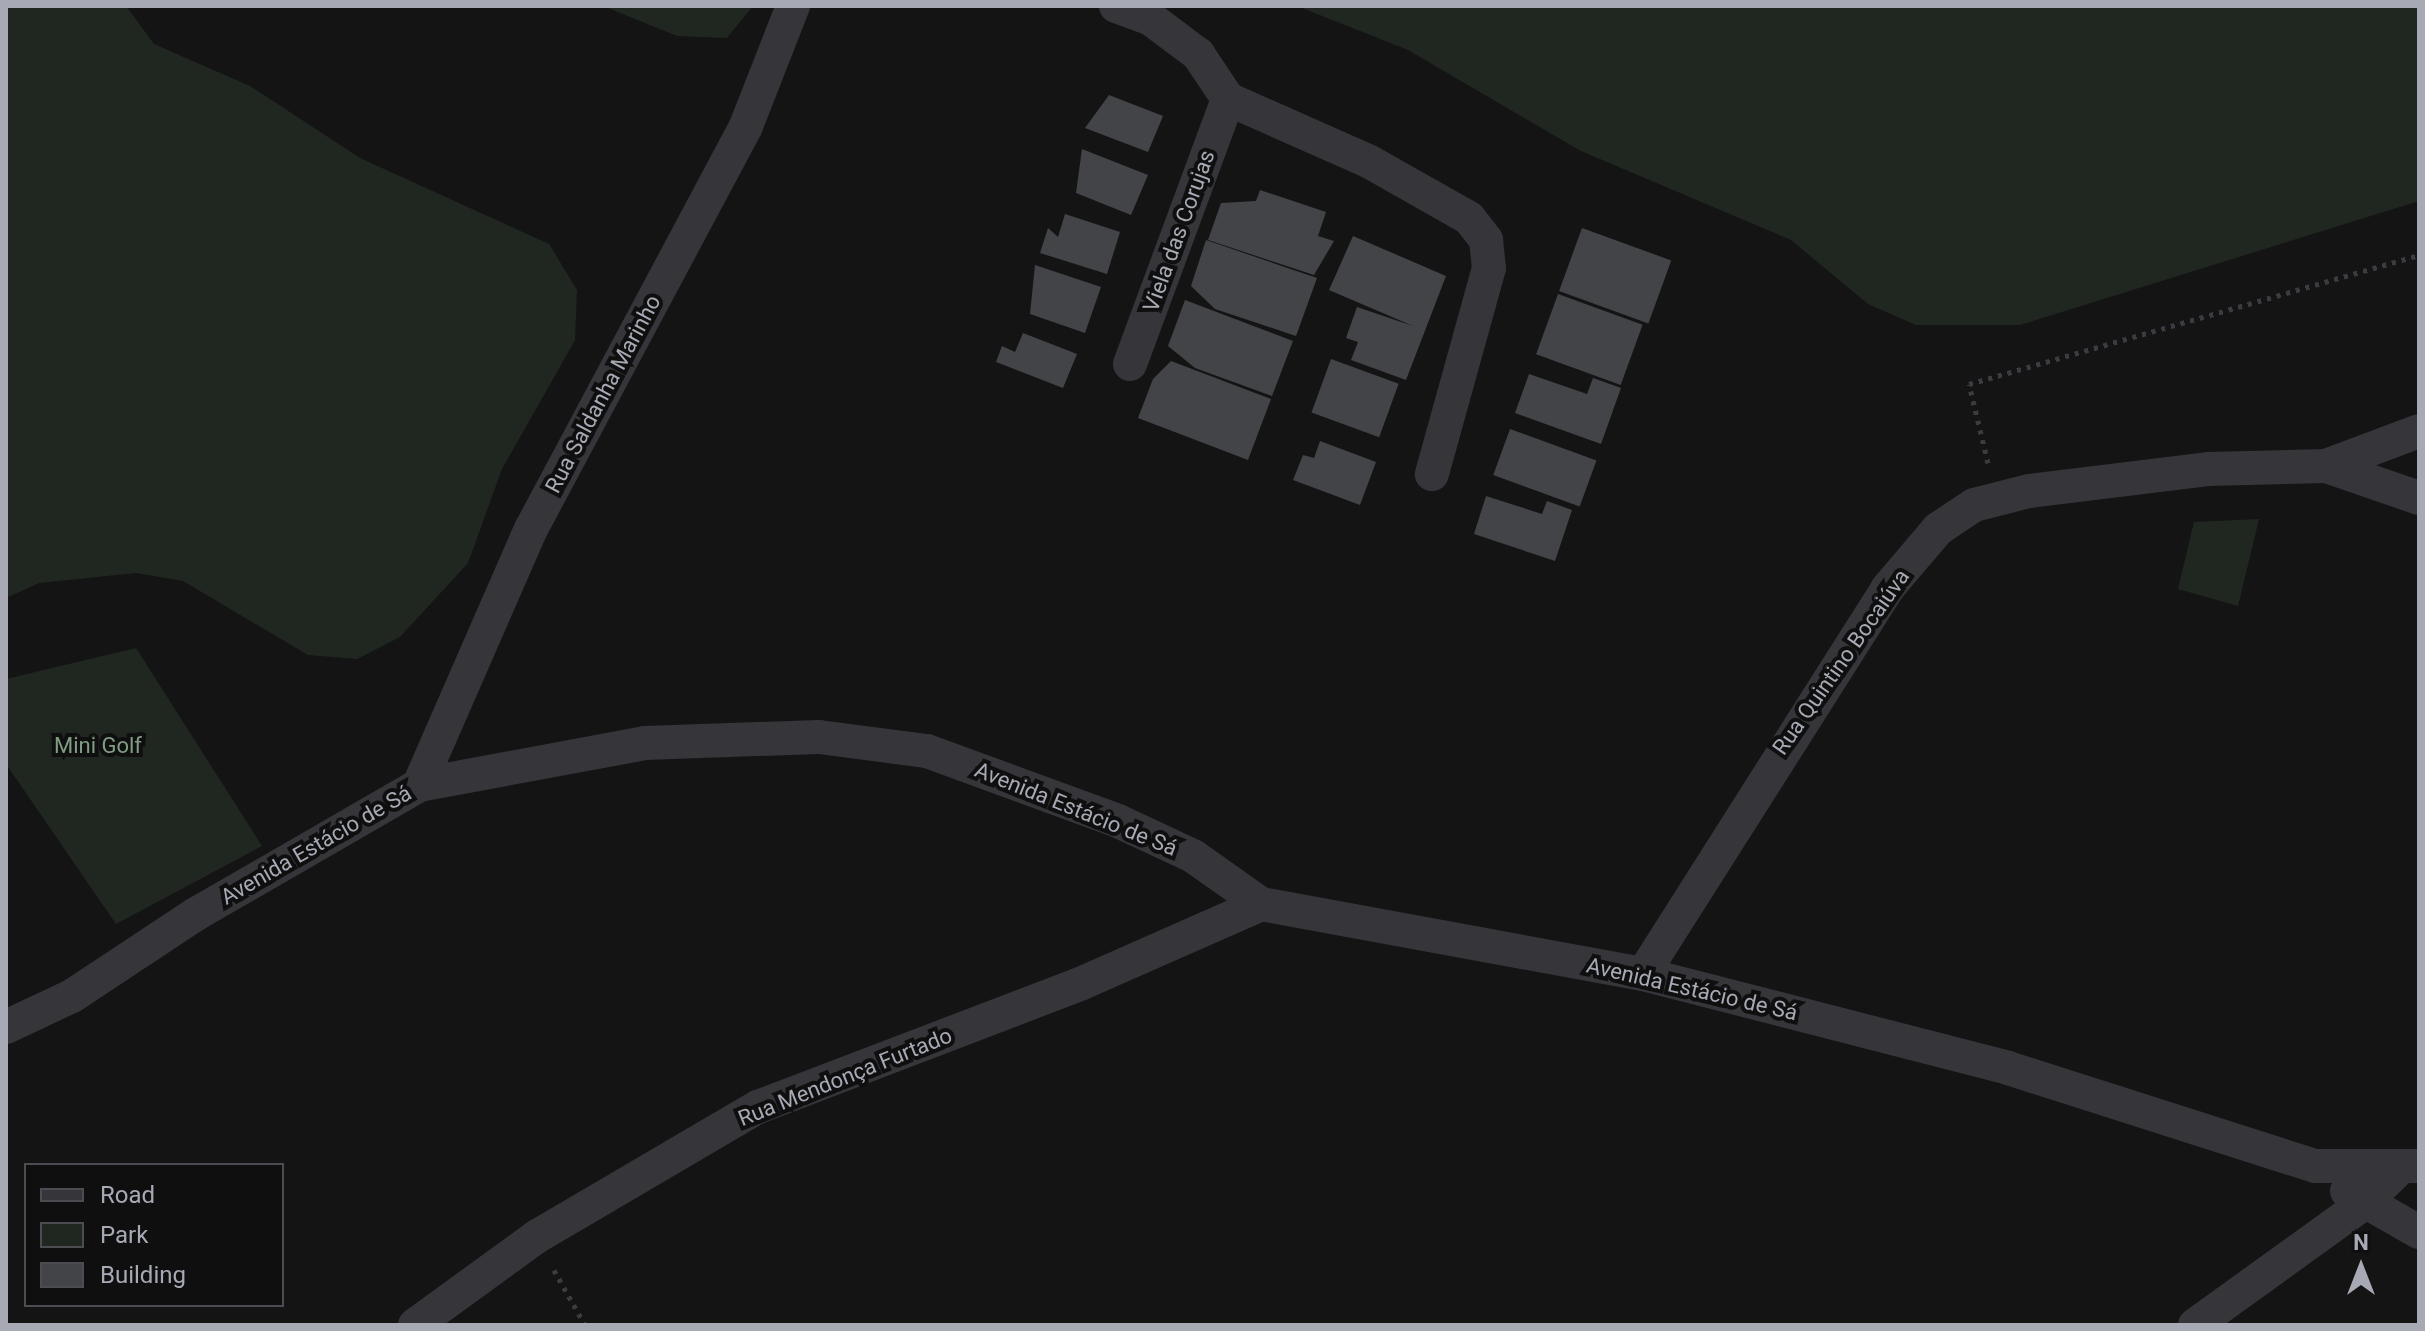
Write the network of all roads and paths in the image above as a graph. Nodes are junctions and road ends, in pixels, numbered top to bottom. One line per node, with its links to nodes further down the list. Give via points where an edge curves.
1 (793, 6): 11 (street, Rua Saldanha Marinho, via 746,126 531,529)
2 (1116, 6): 3 (street, via 1151,19 1198,54)
3 (1228, 99): 5 (street, Viela das Corujas); 8 (street, via 1370,162 1469,218 1486,240 1489,268)
4 (2419, 255): 10 (path, via 1969,384)
5 (1130, 364)
6 (2419, 431): 7 (street, Rua Quintino Bocaiúva)
7 (2326, 466): 9 (street, Rua Quintino Bocaiúva); 10 (street, Rua Quintino Bocaiúva, via 2208,469)
8 (1432, 474)
9 (2419, 498)
10 (1997, 499): 13 (street, Rua Quintino Bocaiúva, via 1938,529 1887,589)
11 (419, 785): 12 (street, Avenida Estácio de Sá, via 645,743 819,737 927,751 1118,821 1193,856); 14 (street, Avenida Estácio de Sá, via 196,914 72,996)
12 (1261, 904): 13 (street, Avenida Estácio de Sá); 19 (street, Rua Mendonça Furtado, via 1080,984 758,1107)
13 (1643, 974): 15 (street, Avenida Estácio de Sá, via 2008,1068)
14 (6, 1027)
15 (2315, 1166): 16 (street, Avenida Estácio de Sá); 17 (street, Avenida Estácio de Sá)
16 (2410, 1167): 17 (street)
17 (2363, 1204): 18 (street, Avenida Estácio de Sá); 22 (street)
18 (2419, 1232)
19 (536, 1237): 20 (street, Rua Mendonça Furtado); 21 (path)
20 (415, 1325)
21 (585, 1325)
22 (2195, 1325)

